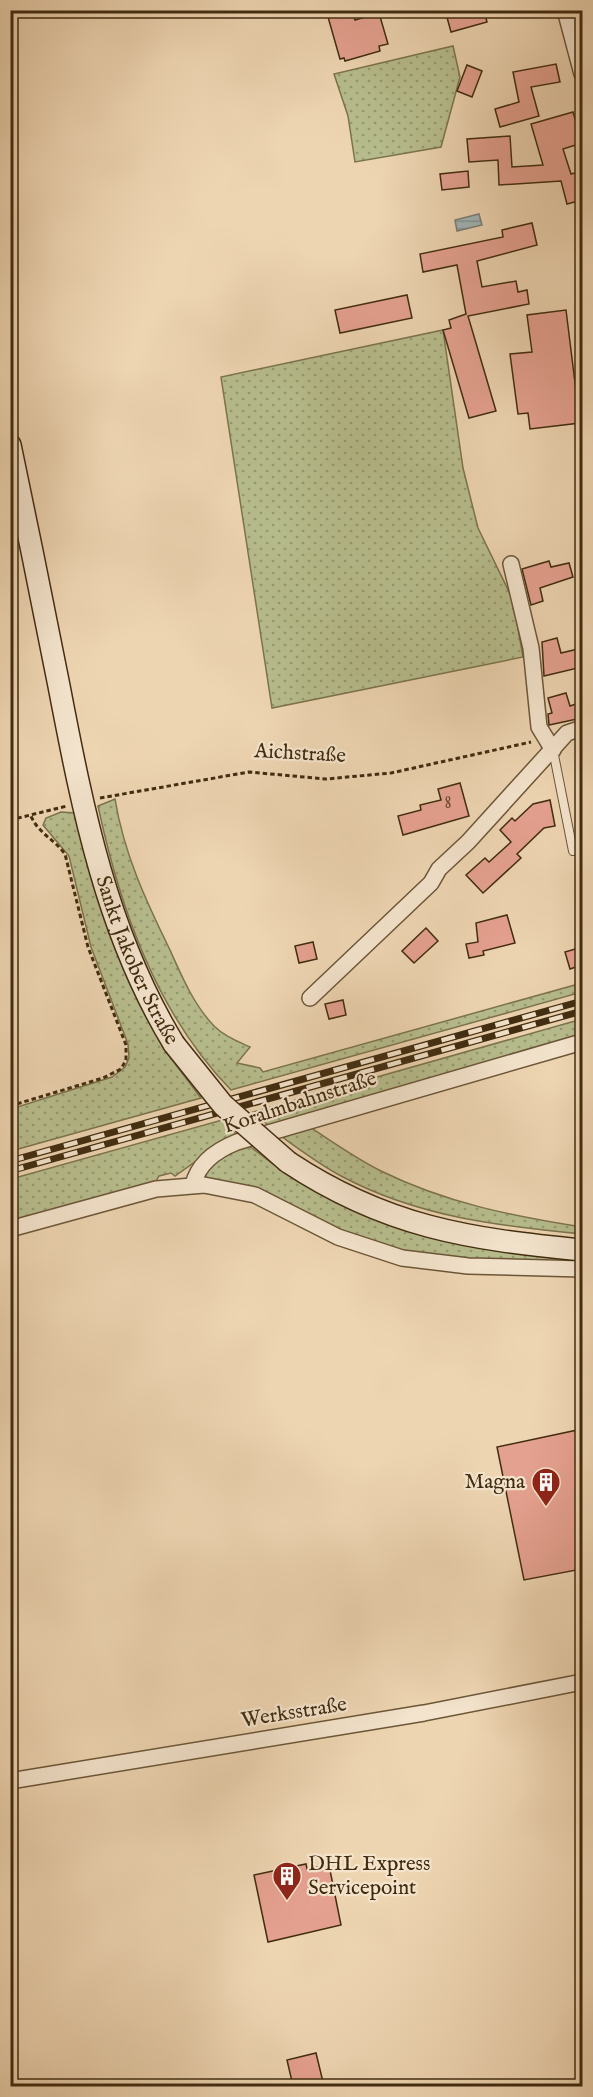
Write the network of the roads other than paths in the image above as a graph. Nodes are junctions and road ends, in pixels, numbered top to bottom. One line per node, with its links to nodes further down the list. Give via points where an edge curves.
1 (565, 10): 2 (street)
2 (582, 74)
3 (10, 445): 12 (main road, Sankt Jakober Straße, bridge, via 99,870 123,944 174,1044 223,1105 288,1162 349,1198 416,1224 478,1238)
4 (511, 564): 6 (street, via 531,648 537,715)
5 (582, 728): 6 (street)
6 (549, 745): 7 (lane); 8 (street, via 468,842 439,869 431,883)
7 (573, 851)
8 (310, 998)
9 (582, 1042): 10 (street, Koralmbahnstraße, via 237,1142 201,1166)
10 (193, 1185): 11 (street, via 156,1189); 13 (street, via 255,1195 338,1237 402,1258 468,1266)
11 (10, 1228)
12 (582, 1250)
13 (582, 1269)
14 (582, 1682): 15 (street, Werksstraße, via 424,1713)
15 (10, 1781)

